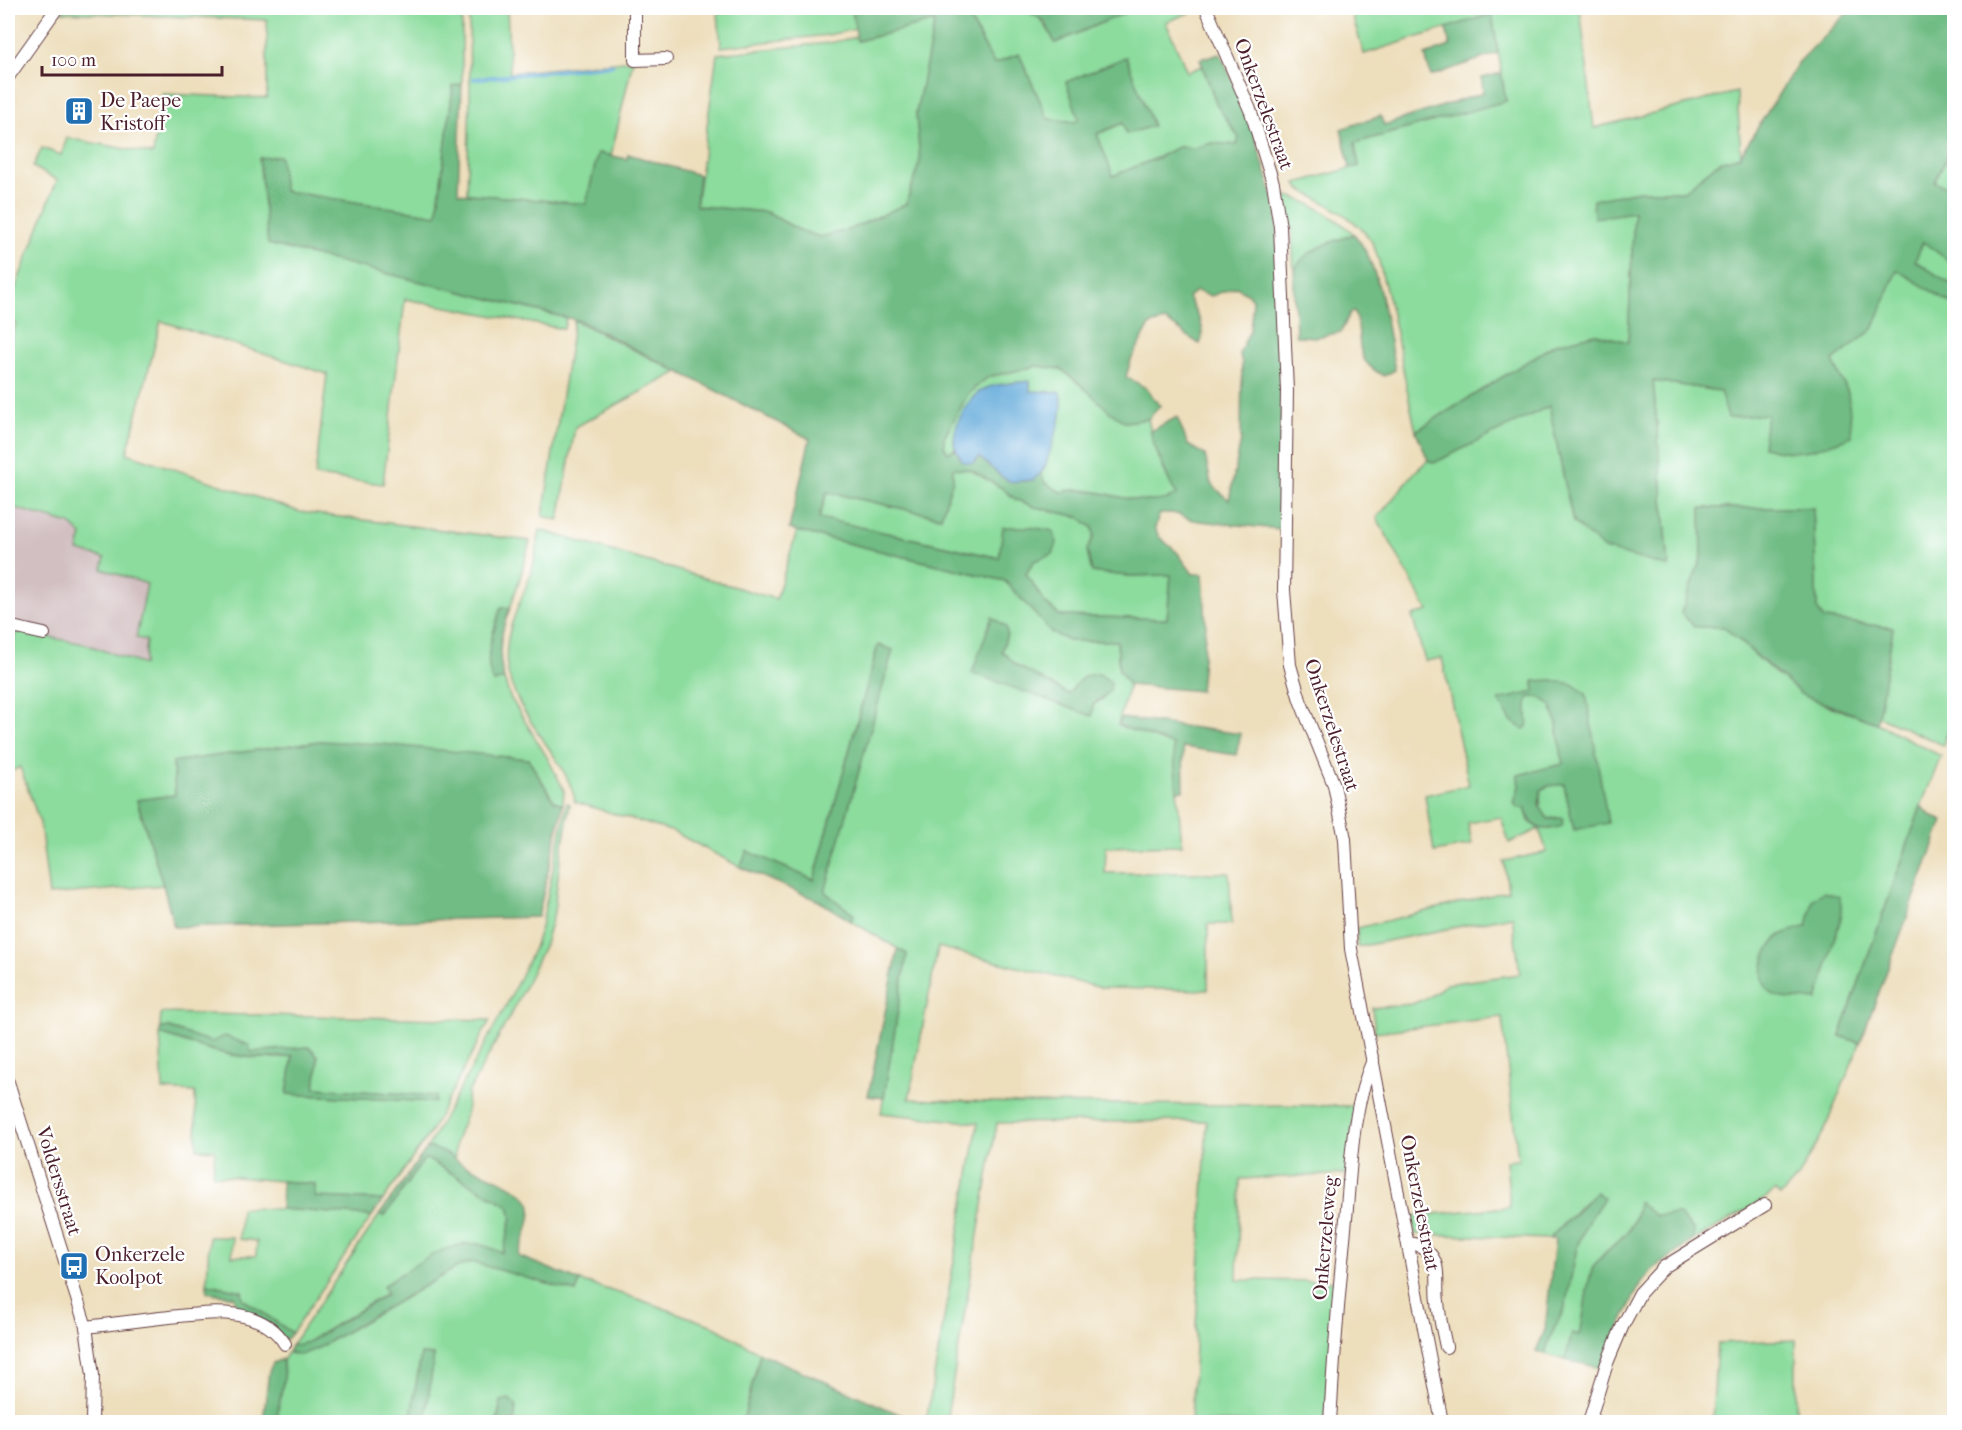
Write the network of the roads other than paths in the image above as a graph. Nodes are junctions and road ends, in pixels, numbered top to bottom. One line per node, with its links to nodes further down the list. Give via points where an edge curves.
1 (57, 8): 5 (street)
2 (635, 8): 4 (street, via 635,60)
3 (1206, 8): 8 (street, Onkerzelestraat, via 1251,112 1273,183 1280,227 1287,391 1284,590 1288,647 1300,700 1334,784 1345,839 1351,949)
4 (666, 59)
5 (8, 77)
6 (8, 626): 7 (street)
7 (44, 634)
8 (1372, 1060): 11 (street, Onkerzelestraat); 16 (street, Onkerzeleweg, via 1362,1083 1355,1132)
9 (8, 1082): 12 (street, Voldersstraat)
10 (1765, 1205): 18 (street, via 1664,1267 1640,1293 1607,1363)
11 (1408, 1244): 14 (street, via 1421,1246 1435,1261); 17 (street, Onkerzelestraat)
12 (86, 1327): 13 (street, via 232,1313 259,1321); 15 (street, Voldersstraat, via 93,1375)
13 (285, 1344)
14 (1446, 1347)
15 (92, 1422)
16 (1330, 1422)
17 (1442, 1422)
18 (1589, 1422)

